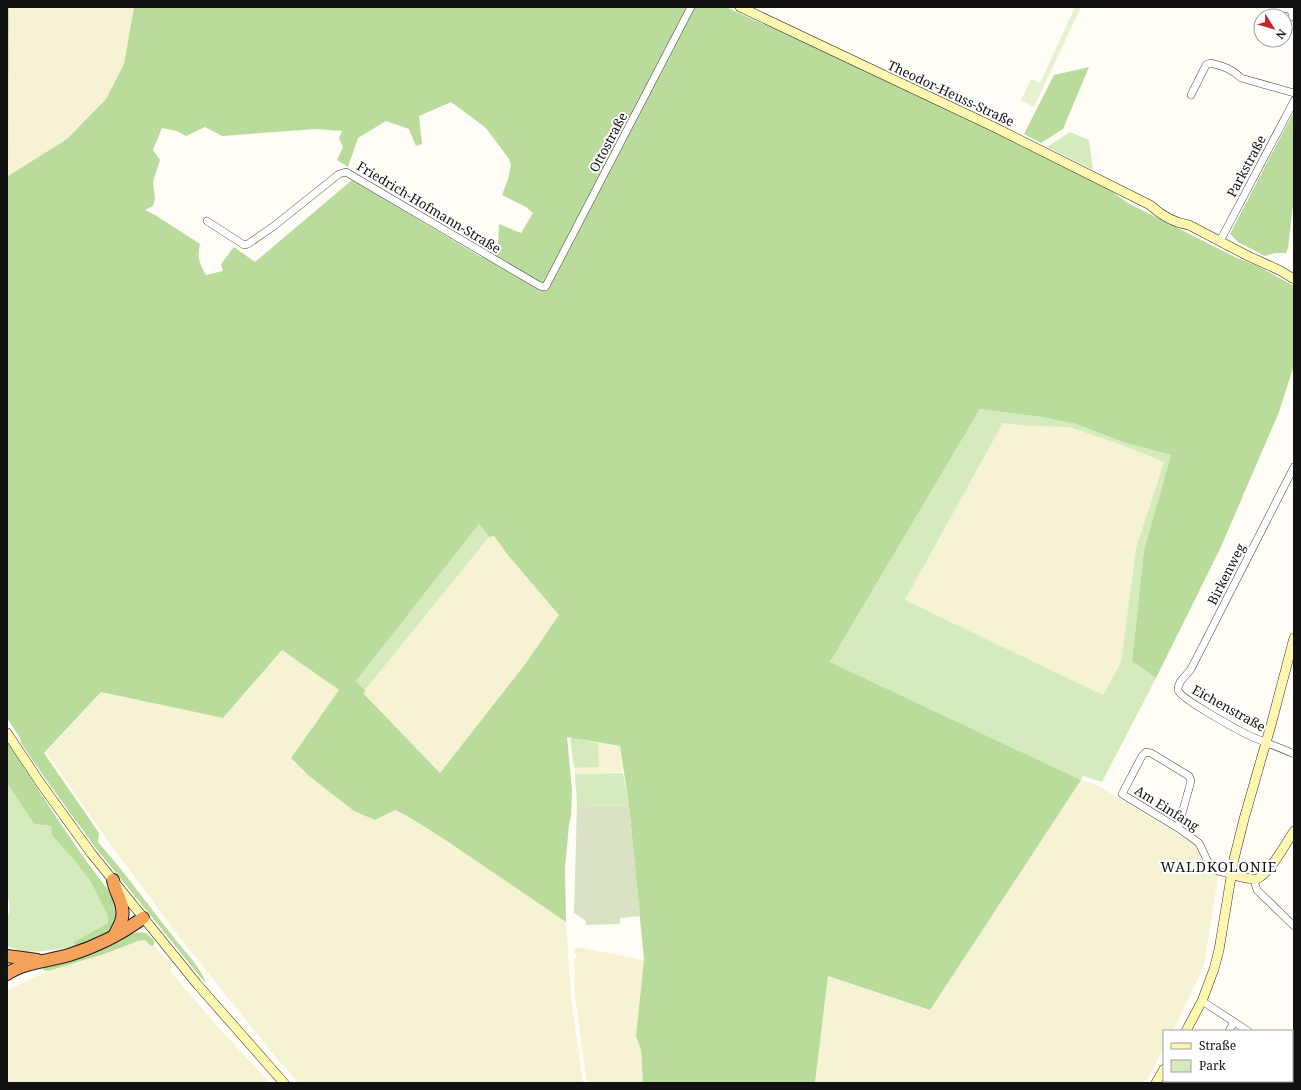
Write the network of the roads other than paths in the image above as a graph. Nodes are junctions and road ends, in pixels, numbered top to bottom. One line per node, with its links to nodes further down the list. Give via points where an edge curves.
1 (691, 7): 9 (street, Ottostraße, via 548,284)
2 (740, 7): 7 (main road, Theodor-Heuss-Straße, via 994,127 1150,206 1164,209 1183,219 1189,226)
3 (1294, 93): 4 (street, via 1241,78 1228,68 1210,63 1206,65)
4 (1190, 95)
5 (1294, 101): 7 (street, Parkstraße)
6 (207, 221): 9 (street, Friedrich-Hofmann-Straße, via 244,245 248,244 339,174 346,172)
7 (1220, 241): 8 (main road, Theodor-Heuss-Straße)
8 (1294, 279)
9 (544, 287)
10 (1294, 467): 12 (street, Birkenweg, via 1191,670)
11 (1294, 638): 14 (main road)
12 (1178, 689): 14 (street, Eichenstraße, via 1181,694 1208,713 1249,736)
13 (7, 733): 20 (main road, via 71,827)
14 (1266, 742): 15 (street, Eichenstraße); 18 (main road)
15 (1294, 754)
16 (1178, 828): 16 (street, Am Einfang, via 1122,794 1146,752 1189,776 1191,781); 18 (street, Am Einfang, via 1199,843 1213,868)
17 (1294, 831): 19 (main road, via 1269,870)
18 (1230, 874): 19 (main road); 27 (main road, via 1219,950)
19 (1256, 879): 22 (street, via 1257,890)
20 (113, 880): 21 (main road); 23 (highway, via 122,905 122,917)
21 (143, 918): 23 (highway); 33 (main road)
22 (1294, 926)
23 (114, 936): 25 (highway, via 82,950)
24 (7, 956): 25 (highway)
25 (46, 960): 26 (highway, via 26,965)
26 (7, 974)
27 (1202, 1001): 28 (street); 29 (main road)
28 (1234, 1022): 30 (street); 31 (street)
29 (1187, 1030)
30 (1230, 1030)
31 (1246, 1030)
32 (1163, 1071): 34 (main road)
33 (284, 1083)
34 (1156, 1083)

